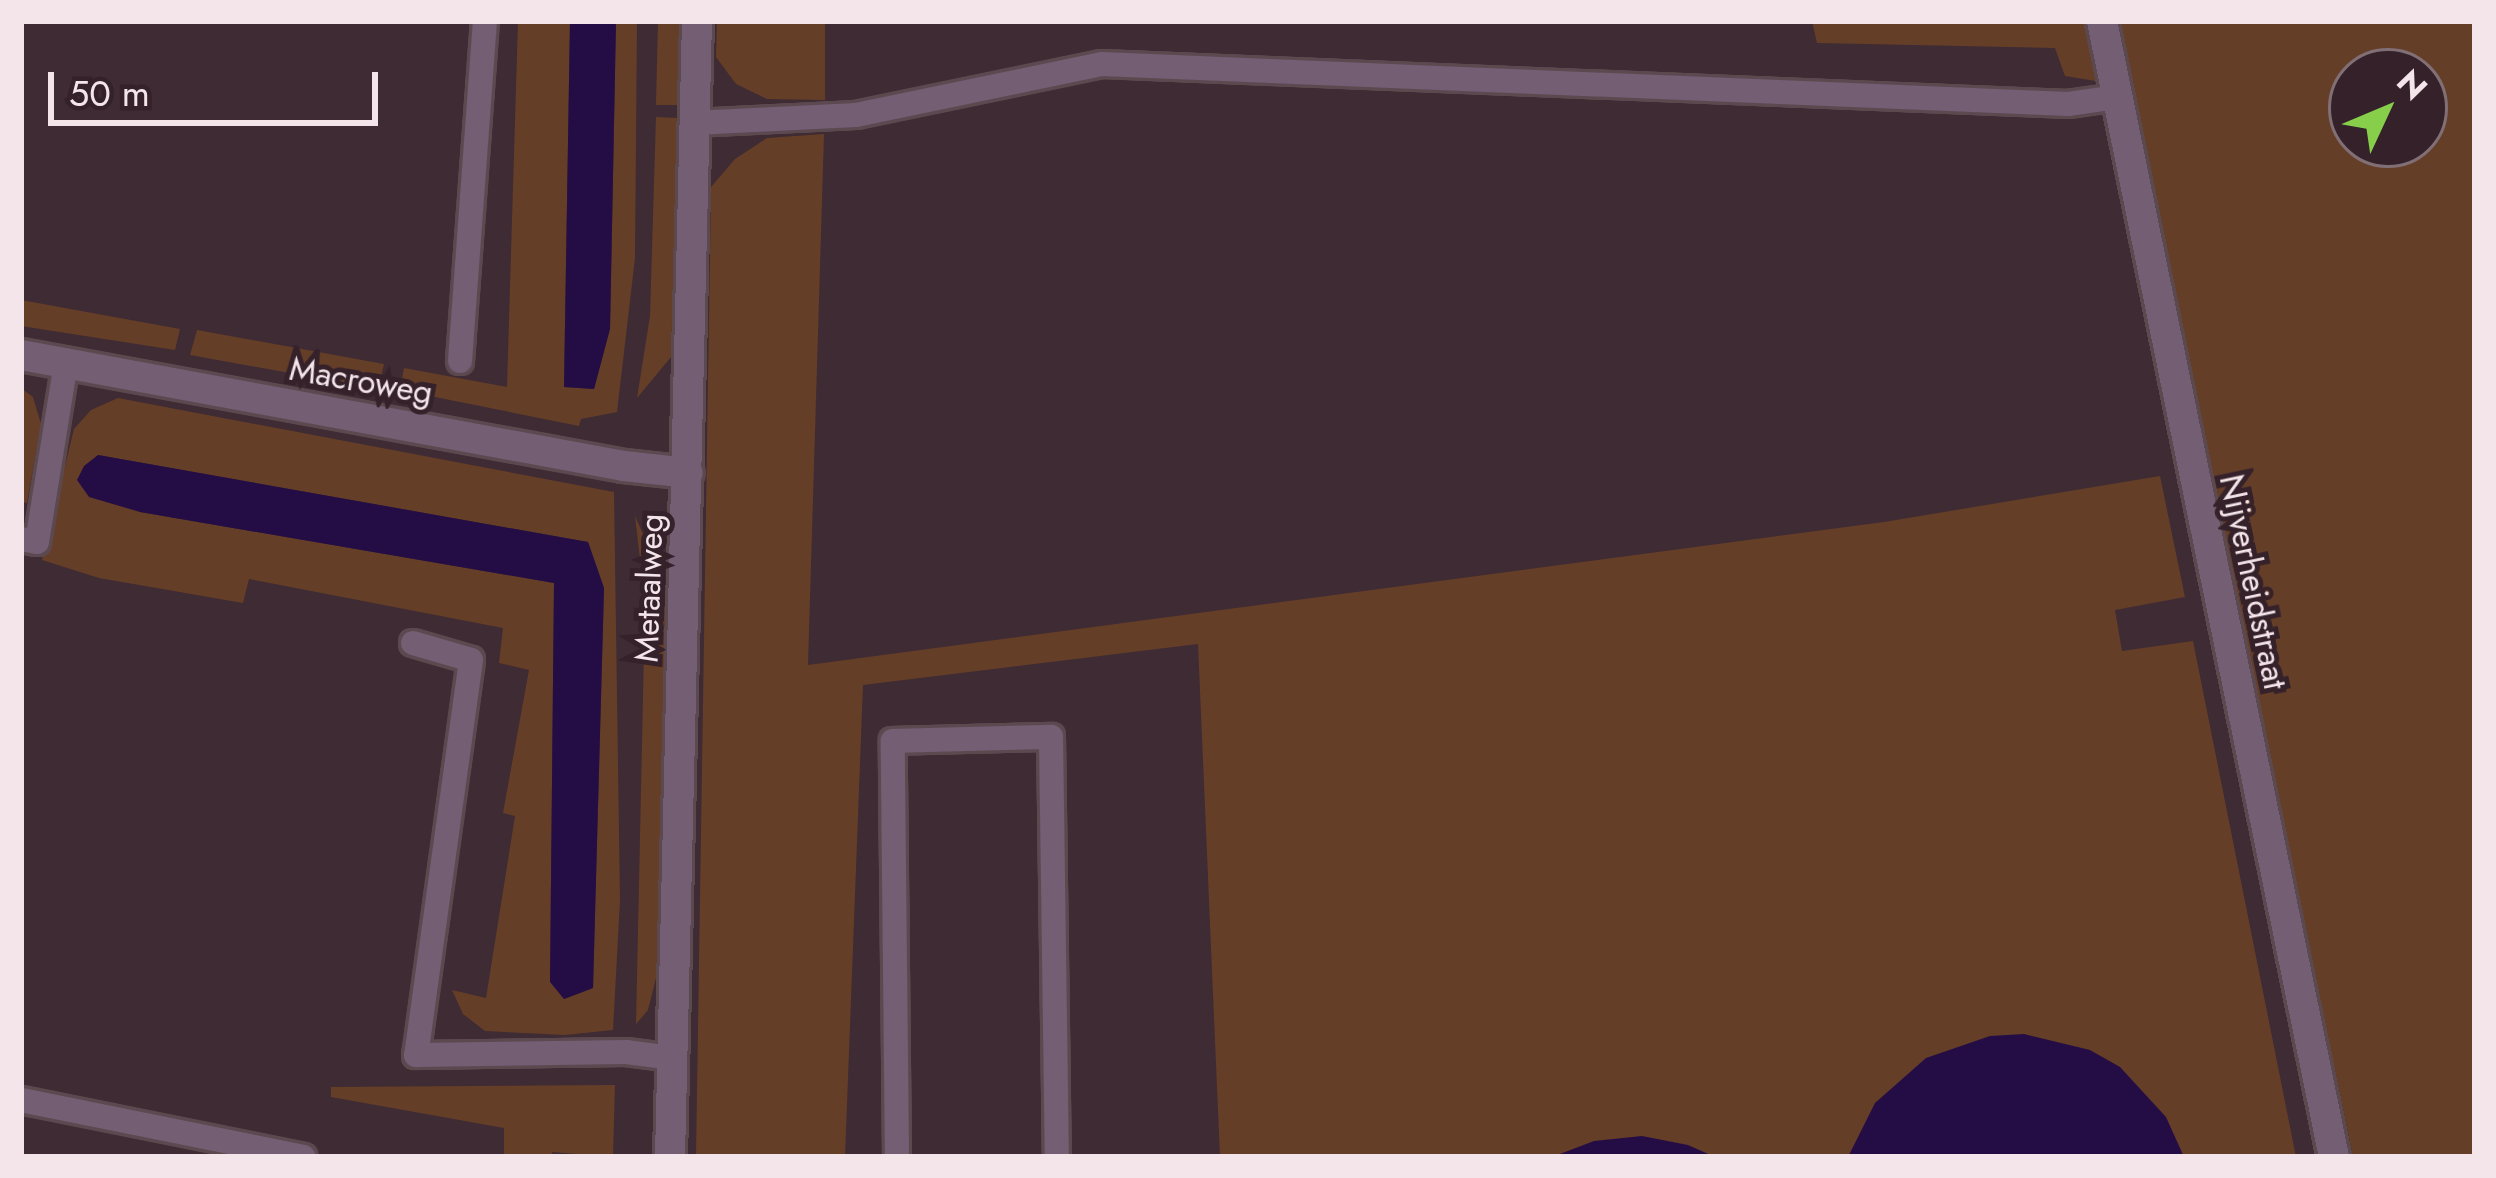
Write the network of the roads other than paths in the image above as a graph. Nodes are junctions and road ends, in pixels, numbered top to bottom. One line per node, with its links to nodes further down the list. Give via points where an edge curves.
1 (485, 21): 7 (lane)
2 (697, 21): 5 (street, Metaalweg)
3 (2102, 21): 4 (street, Nijverheidstraat)
4 (2116, 97): 5 (lane, via 2068,104 1102,64 856,115); 18 (street, Nijverheidstraat)
5 (694, 123): 9 (street, Metaalweg)
6 (21, 355): 8 (street, Macroweg)
7 (460, 361)
8 (67, 363): 9 (street, Macroweg); 10 (lane, via 37,542)
9 (688, 473): 12 (street, Metaalweg)
10 (21, 539)
11 (413, 643): 12 (lane, via 471,660 416,1055)
12 (672, 1058): 15 (street, Metaalweg)
13 (21, 1100): 14 (lane)
14 (303, 1157)
15 (670, 1157)
16 (897, 1157): 17 (lane, via 893,741 1052,737)
17 (1057, 1157)
18 (2334, 1157)

